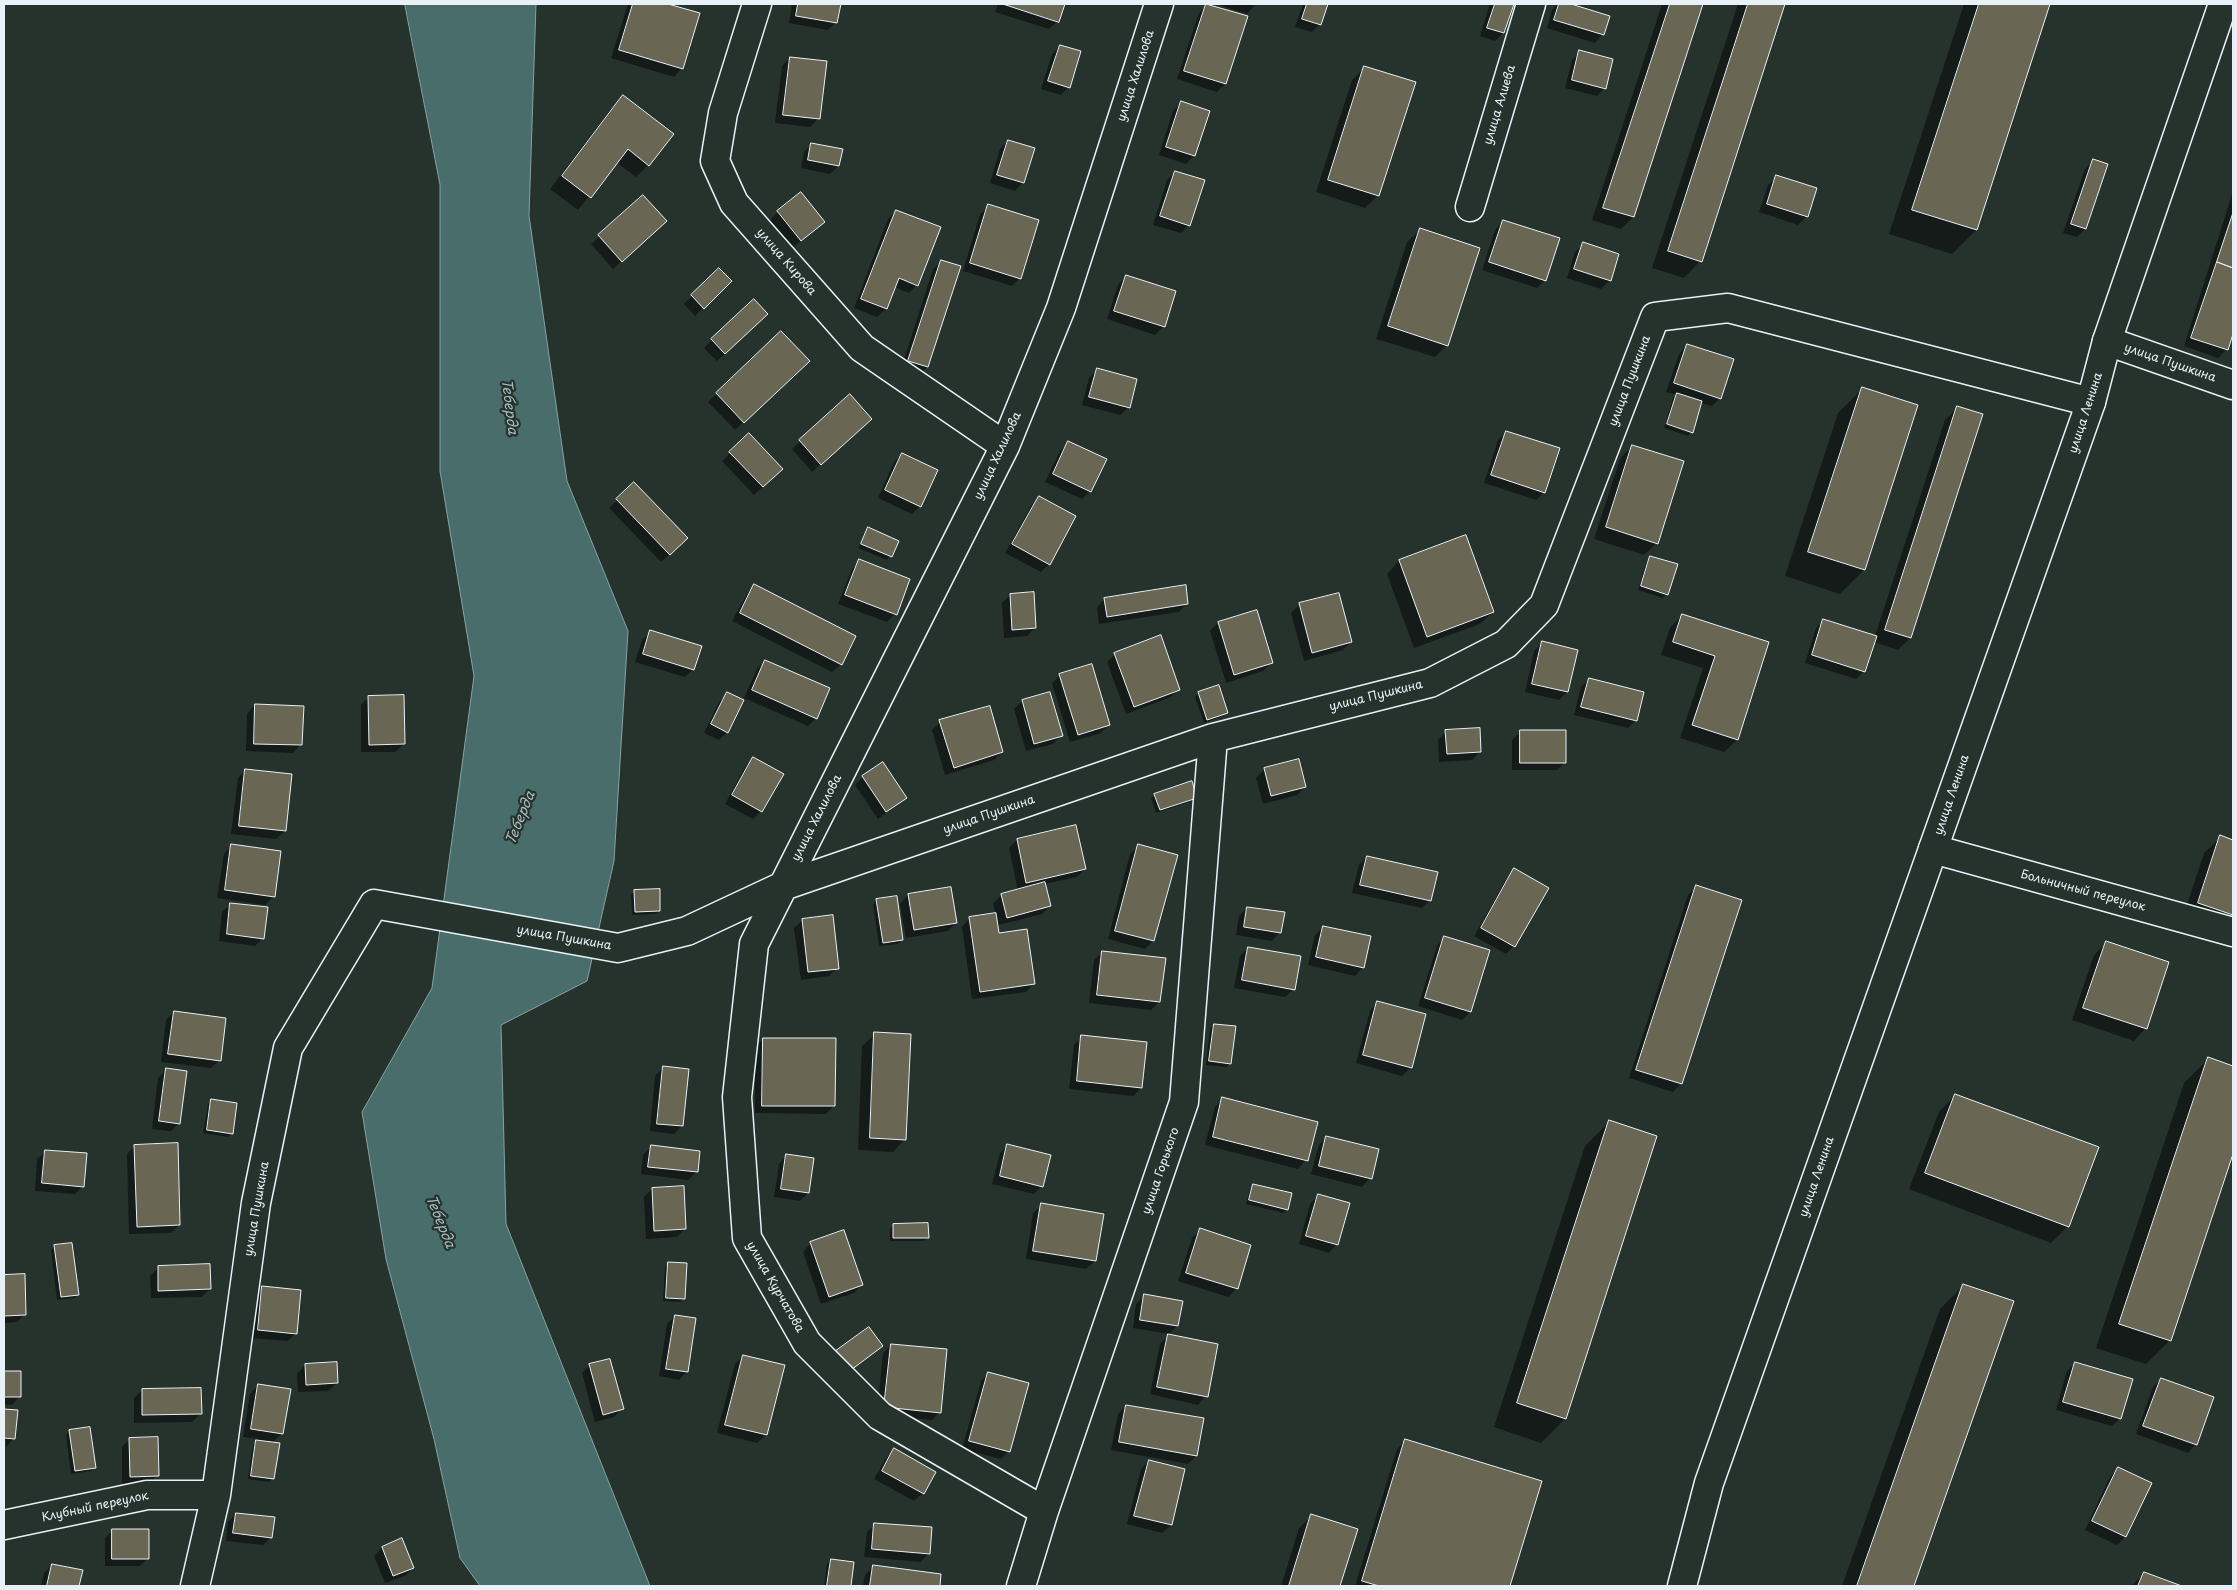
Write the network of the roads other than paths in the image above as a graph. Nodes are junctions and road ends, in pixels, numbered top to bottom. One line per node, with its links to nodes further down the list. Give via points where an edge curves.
1 (757, 4): 9 (street, улица Кирова, via 723,113 715,161 734,203 862,348)
2 (1160, 4): 9 (street, улица Халилова, via 1062,308)
3 (1531, 4): 5 (street, улица Алиева)
4 (2223, 4): 6 (street, улица Ленина)
5 (1470, 207)
6 (2107, 341): 7 (street, улица Пушкина); 8 (street, улица Ленина)
7 (2233, 385)
8 (2091, 402): 10 (street, улица Пушкина, via 1728,308 1655,318 1544,605 1506,644 1430,683); 11 (street, улица Ленина)
9 (1005, 446): 12 (street, улица Халилова)
10 (1213, 738): 12 (street, улица Пушкина); 15 (street, улица Горького, via 1184,1102)
11 (1933, 850): 13 (street, Больничный переулок); 19 (street, улица Ленина, via 1709,1483)
12 (783, 886): 14 (street, улица Пушкина, via 687,931 618,948 374,904 288,1048 256,1203); 15 (street, улица Курчатова, via 754,944 737,1097 747,1238 807,1343 880,1416)
13 (2233, 932)
14 (216, 1495): 16 (street, Клубный переулок, via 147,1495); 17 (street, улица Пушкина)
15 (1044, 1512): 18 (street, улица Горького)
16 (4, 1525)
17 (195, 1586)
18 (1021, 1586)
19 (1682, 1586)

